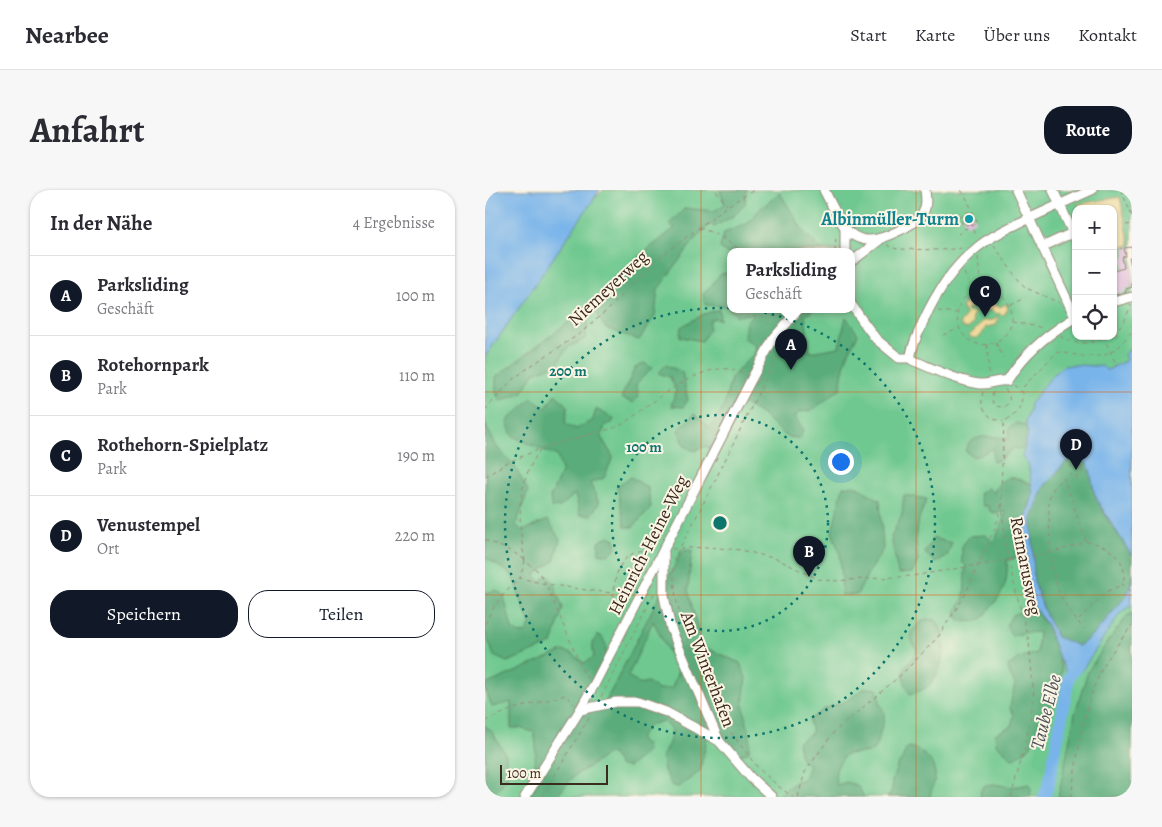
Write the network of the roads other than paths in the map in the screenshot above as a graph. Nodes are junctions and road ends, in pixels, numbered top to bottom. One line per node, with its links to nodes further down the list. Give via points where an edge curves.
1 (824, 190): 8 (street)
2 (925, 190): 10 (street, via 926,206 922,215)
3 (1015, 190): 7 (street)
4 (1053, 190): 6 (street)
5 (1092, 190): 6 (street)
6 (1059, 204): 7 (street); 9 (street)
7 (1029, 218): 12 (street); 21 (street, via 989,238 952,272 928,310)
8 (845, 229): 10 (street, via 868,240); 13 (street)
9 (1072, 233)
10 (882, 238): 14 (street)
11 (1072, 238): 12 (street)
12 (1042, 247): 18 (street)
13 (845, 248)
14 (855, 259)
15 (1132, 297): 16 (street)
16 (1117, 301)
17 (855, 310): 21 (street, via 876,339 899,358)
18 (1072, 311)
19 (796, 313): 22 (street, Heinrich-Heine-Weg, via 773,339)
20 (1072, 319): 21 (street, via 1033,349 1007,381 1000,380 991,388 962,380)
21 (911, 358)
22 (664, 550): 23 (street, Heinrich-Heine-Weg); 24 (street, Am Winterhafen, via 664,596 671,629)
23 (580, 710): 24 (street, Am Winterhafen, via 616,702 637,702 666,712); 25 (street, Heinrich-Heine-Weg)
24 (719, 740): 26 (street, Am Winterhafen)
25 (525, 797)
26 (772, 797)

